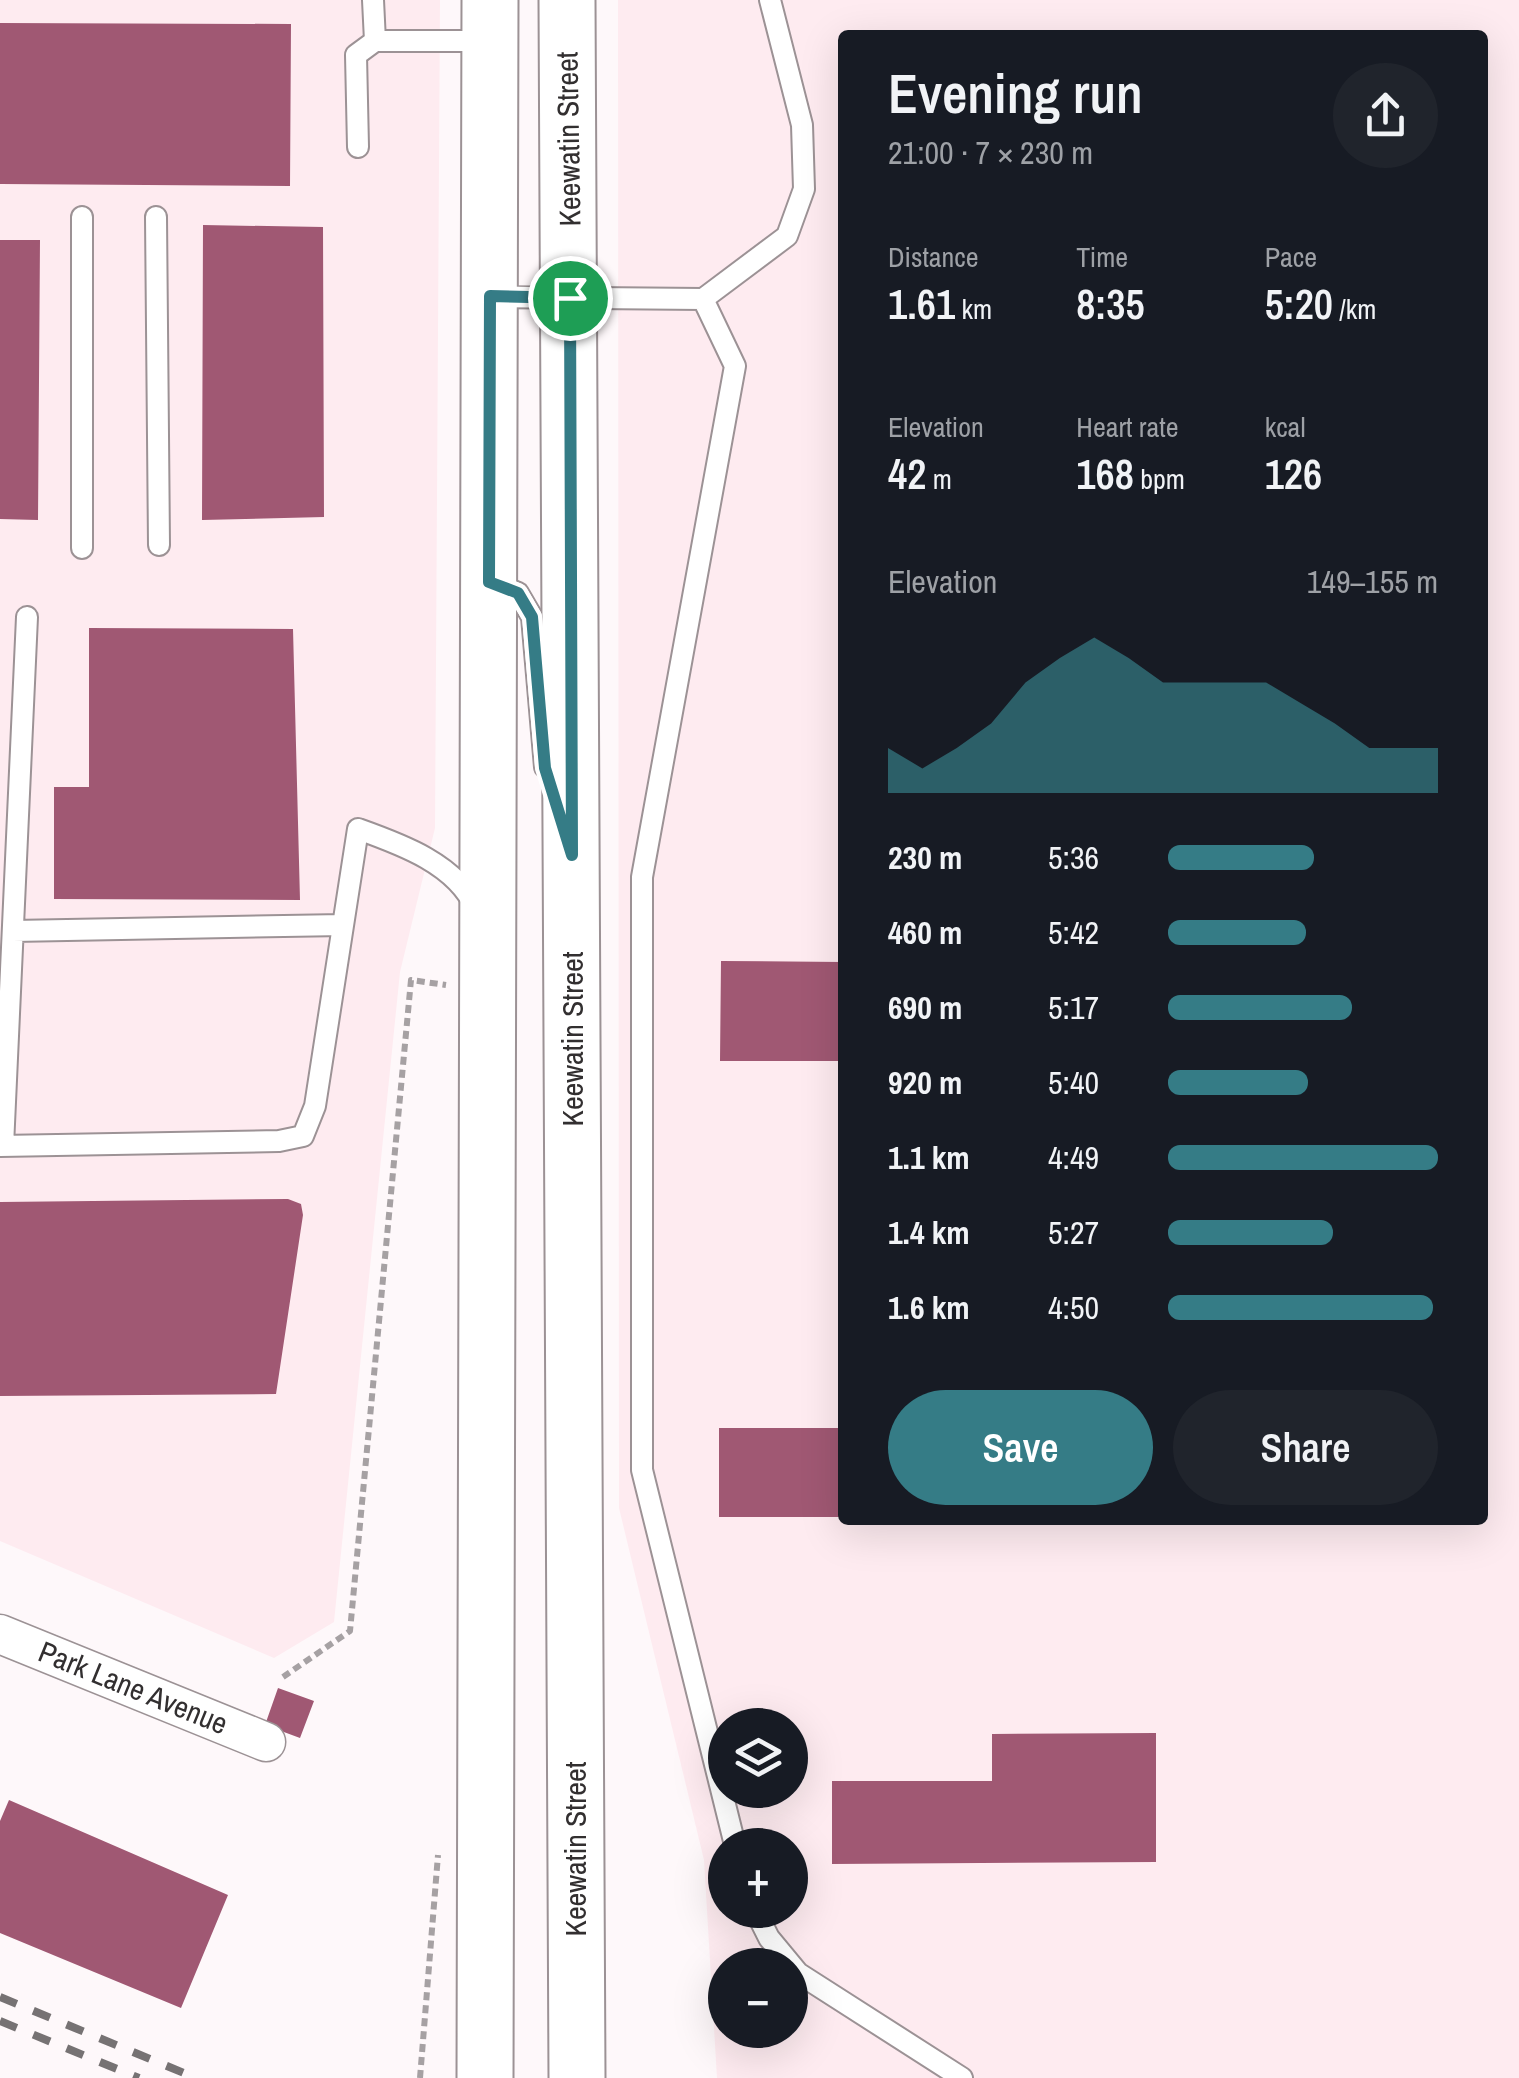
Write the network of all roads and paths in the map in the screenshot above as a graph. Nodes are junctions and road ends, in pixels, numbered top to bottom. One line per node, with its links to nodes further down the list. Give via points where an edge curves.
1 (374, 0): 5 (lane)
2 (567, 0): 10 (main road, Keewatin Street)
3 (770, 0): 11 (lane, via 802,125 804,189 787,236)
4 (490, 20): 5 (lane); 9 (main road)
5 (375, 41): 6 (lane, via 356,55)
6 (358, 147)
7 (156, 216): 12 (lane)
8 (82, 217): 13 (lane)
9 (490, 296): 10 (lane); 14 (main road)
10 (570, 298): 11 (lane); 16 (main road, Keewatin Street)
11 (703, 299): 25 (lane, via 736,366 642,877 642,1470)
12 (160, 545)
13 (82, 548)
14 (489, 582): 16 (lane, via 518,593 532,617 545,768); 19 (main road)
15 (26, 617): 18 (lane)
16 (572, 855): 28 (main road, Keewatin Street)
17 (343, 925): 18 (lane); 19 (lane, via 358,829 410,847 449,875 471,898); 21 (lane, via 315,1106 304,1136 278,1142)
18 (13, 931): 21 (lane)
19 (488, 939): 27 (main road)
20 (447, 985): 23 (path, via 411,980 350,1631)
21 (2, 1146)
22 (2, 1640): 24 (street, Park Lane Avenue)
23 (284, 1677)
24 (266, 1742)
25 (731, 1828)
26 (764, 1928): 29 (lane, via 798,1974)
27 (485, 2078)
28 (577, 2078)
29 (962, 2078)

